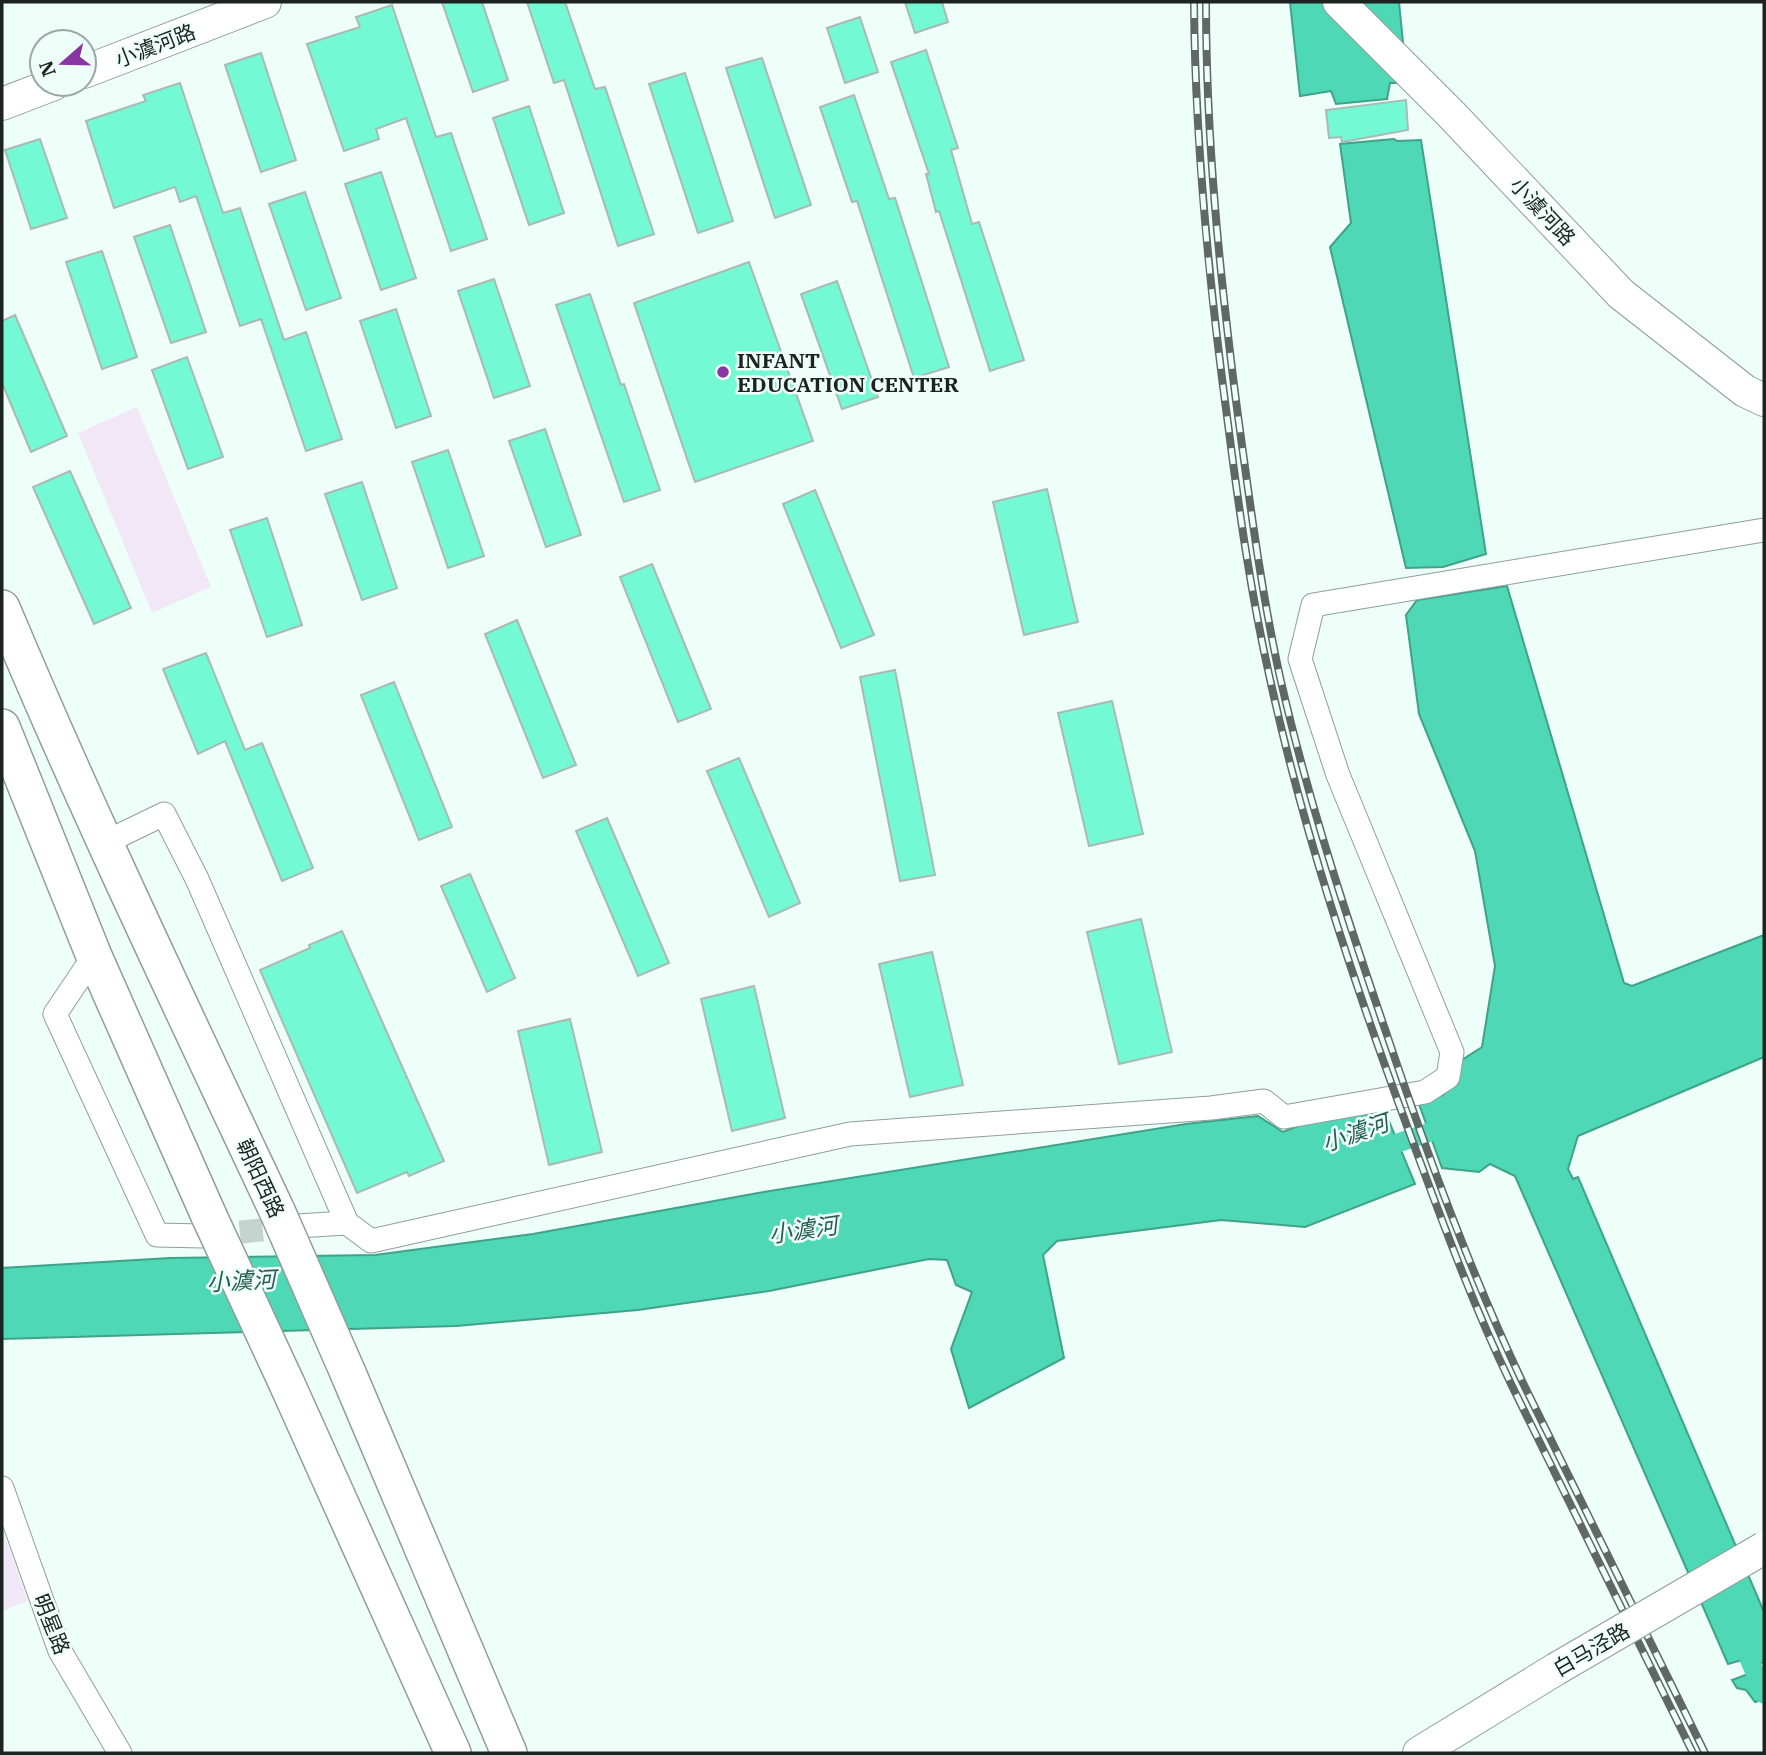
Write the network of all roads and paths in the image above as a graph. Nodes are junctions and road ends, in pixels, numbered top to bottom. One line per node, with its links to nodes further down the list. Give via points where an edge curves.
1 (265, 2): 4 (main road, 小澞河路)
2 (1339, 2): 8 (main road, 小澞河路, via 1621,294 1745,391)
3 (1365, 2): 7 (main road, 小澞河路, via 1636,280)
4 (98, 67)
5 (28, 94): 6 (main road)
6 (2, 104)
7 (1764, 377)
8 (1764, 400)
9 (1764, 530): 15 (street, via 1313,605 1300,659 1338,775 1452,1052 1448,1077 1425,1092 1284,1117 1264,1101 850,1134 371,1241)
10 (2, 608): 12 (main road, 朝阳西路)
11 (2, 727): 13 (main road)
12 (104, 843): 14 (main road, 朝阳西路); 15 (street, via 164,814)
13 (94, 956): 16 (main road); 16 (street, via 55,1014 157,1235)
14 (287, 1220): 15 (street); 21 (main road, 朝阳西路, bridge)
15 (347, 1223)
16 (206, 1226): 20 (main road, bridge, via 287,1384)
17 (2, 1488): 19 (street, 明星路, via 60,1651)
18 (1764, 1548): 22 (main road, 白马泾路, bridge)
19 (120, 1753)
20 (453, 1753)
21 (509, 1753)
22 (1419, 1753)

